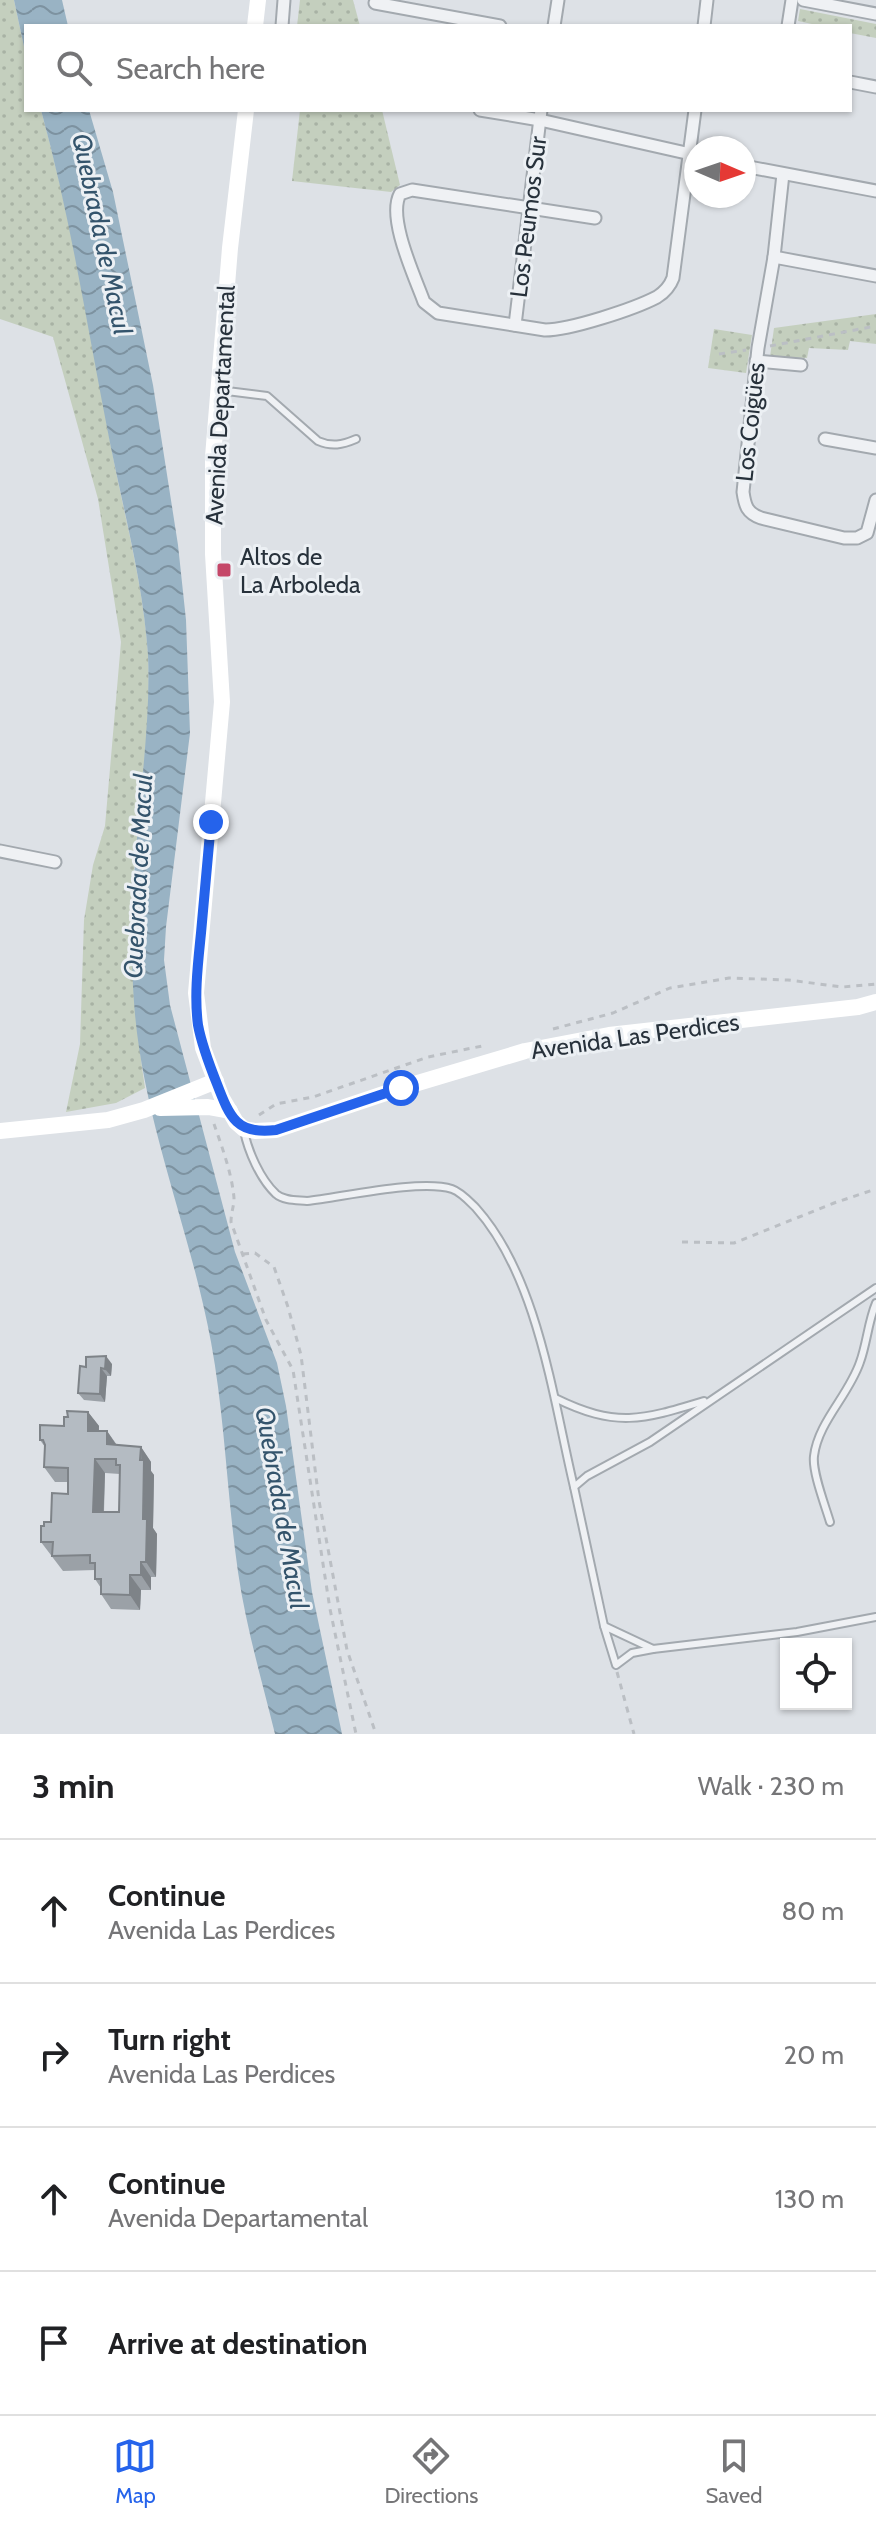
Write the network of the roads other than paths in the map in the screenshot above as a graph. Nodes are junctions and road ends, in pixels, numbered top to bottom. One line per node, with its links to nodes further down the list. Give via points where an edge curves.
1 (258, 0): 9 (street)
2 (284, 0): 10 (street)
3 (558, 0): 12 (street)
4 (707, 0): 13 (street)
5 (792, 0): 14 (street)
6 (803, 0): 8 (street)
7 (375, 3): 11 (street)
8 (876, 14)
9 (255, 24)
10 (282, 24)
11 (489, 24)
12 (554, 24)
13 (704, 24)
14 (788, 24)
15 (852, 82): 16 (street)
16 (876, 87)
17 (246, 112): 34 (street, Avenida Departamental)
18 (504, 112): 20 (street)
19 (695, 112): 21 (street)
20 (540, 115): 22 (street); 26 (street, Los Peumos Sur)
21 (694, 136)
22 (684, 152)
23 (756, 168): 24 (street)
24 (783, 174): 25 (street); 29 (street, Los Coigües)
25 (876, 191)
26 (528, 208): 28 (street); 31 (street, Los Peumos Sur); 31 (street, via 420,191 400,194 396,206 424,302 438,313)
27 (684, 208): 31 (street, via 673,278 657,297 561,330)
28 (595, 218)
29 (774, 257): 30 (street); 32 (street, Los Coigües)
30 (876, 276)
31 (515, 325)
32 (757, 354): 33 (street); 38 (street, Los Coigües, via 743,492 751,514 857,538 867,533)
33 (801, 365)
34 (218, 390): 35 (lane, via 267,396 326,445); 42 (street, Avenida Departamental, via 212,522 222,702 196,993 203,1048)
35 (356, 439)
36 (825, 439): 37 (street)
37 (876, 448)
38 (876, 500)
39 (0, 851): 40 (street)
40 (55, 862)
41 (876, 1002): 45 (street, Avenida Las Perdices, via 563,1043 276,1130)
42 (216, 1081): 43 (street); 44 (street)
43 (147, 1109): 44 (street); 46 (street, via 84,1125)
44 (230, 1111): 45 (street)
45 (244, 1129): 49 (lane, via 247,1147 265,1178 277,1195 288,1199 428,1185 455,1190 469,1201 504,1247 524,1293)
46 (0, 1131)
47 (876, 1288): 50 (lane)
48 (876, 1303): 52 (lane, via 861,1361 818,1437 813,1460)
49 (555, 1398): 50 (lane, via 614,1419 657,1415); 51 (lane)
50 (711, 1399): 51 (lane)
51 (574, 1487): 54 (lane)
52 (830, 1522)
53 (876, 1617): 55 (lane)
54 (604, 1626): 55 (lane); 55 (lane, via 616,1665 632,1653)
55 (653, 1649)

